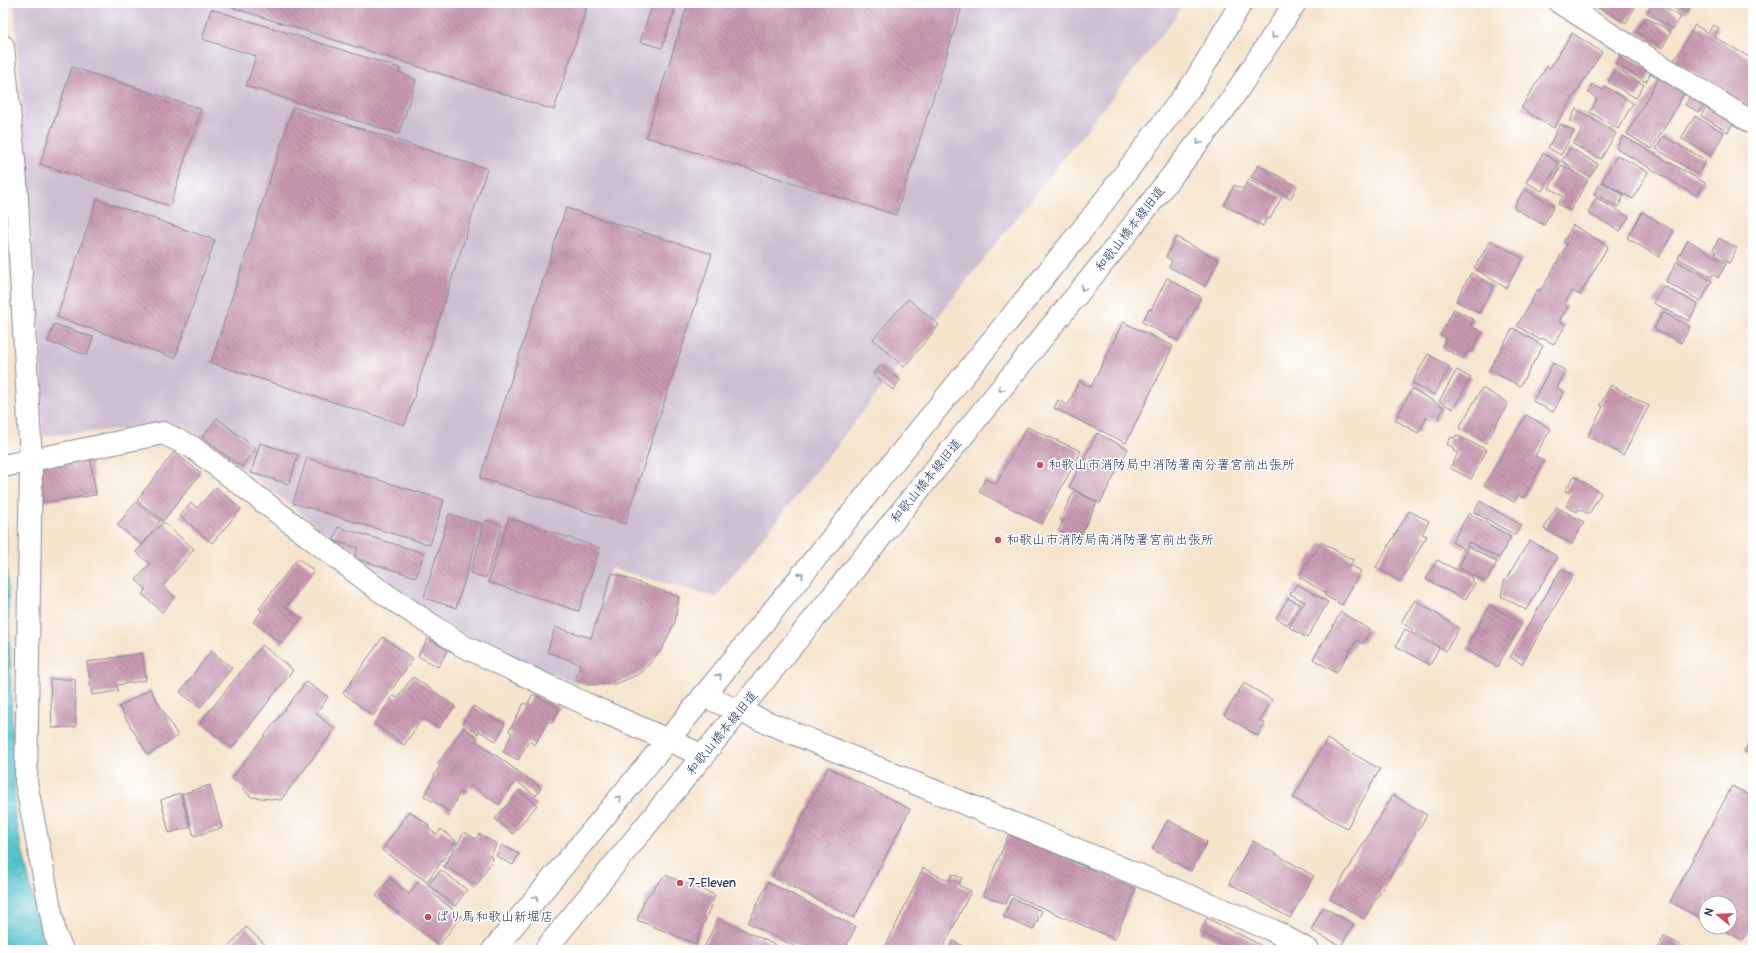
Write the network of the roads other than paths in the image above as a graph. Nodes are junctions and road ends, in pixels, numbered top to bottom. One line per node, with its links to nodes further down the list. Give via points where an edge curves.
1 (1241, 3): 8 (street, one-way to 1, via 1090,220 1195,81)
2 (1295, 3): 9 (street, 和歌山橋本線旧道, one-way to 9, via 1224,109 1120,242)
3 (1560, 3): 5 (street)
4 (3, 46): 6 (street, via 16,181)
5 (1753, 123)
6 (31, 460): 7 (street); 10 (street, via 163,433 192,447 379,590 463,646); 12 (street, via 26,782 55,934)
7 (3, 466)
8 (703, 696): 9 (street); 10 (street)
9 (740, 711): 11 (street, 和歌山橋本線旧道); 15 (street, via 1265,927)
10 (668, 740): 11 (street); 13 (street, one-way to 10)
11 (704, 756): 14 (street, 和歌山橋本線旧道)
12 (62, 950)
13 (493, 950)
14 (545, 950)
15 (1308, 950)

